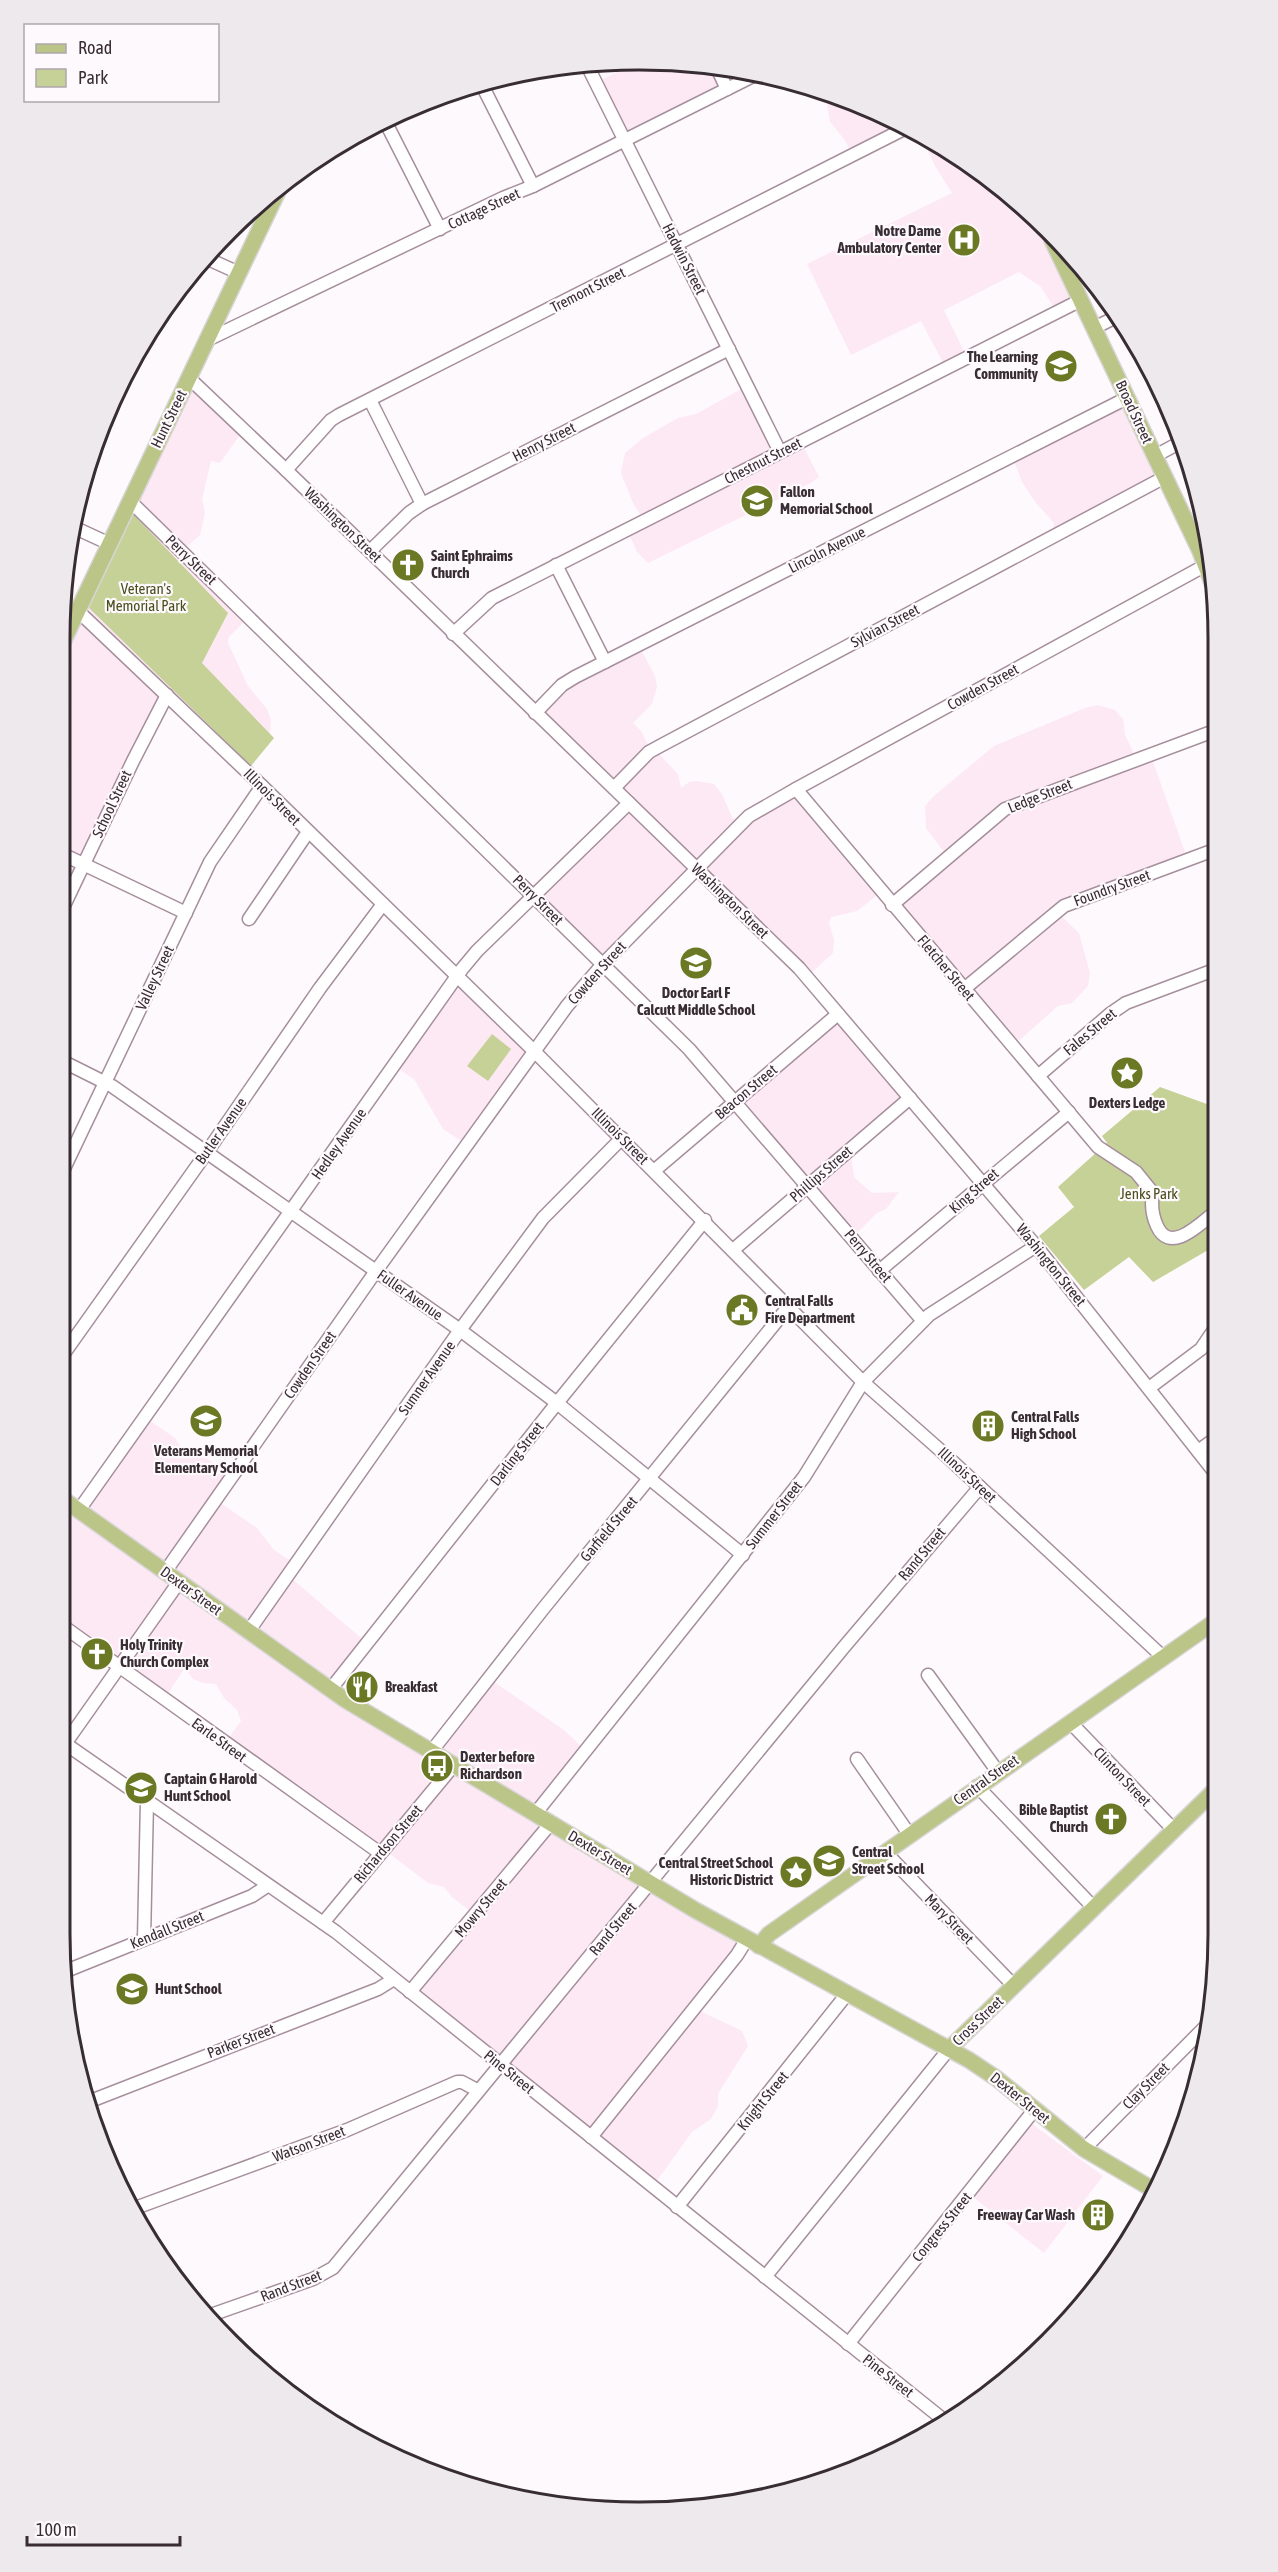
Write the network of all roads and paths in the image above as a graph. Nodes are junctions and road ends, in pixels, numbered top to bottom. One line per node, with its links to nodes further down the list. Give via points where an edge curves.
1 (591, 73): 8 (street, Hadwin Street)
2 (721, 76): 4 (street)
3 (745, 80): 4 (street, Cottage Street)
4 (727, 89): 8 (street, Cottage Street)
5 (486, 92): 9 (street)
6 (389, 129): 11 (street)
7 (897, 133): 12 (street, Tremont Street)
8 (624, 141): 9 (street, Cottage Street); 12 (street, Hadwin Street)
9 (533, 186): 11 (street, Cottage Street)
10 (271, 206): 15 (main road, Hunt Street)
11 (440, 229): 19 (street, Cottage Street)
12 (676, 244): 20 (street, Hadwin Street); 23 (street, Tremont Street)
13 (1061, 259): 16 (main road, Broad Street)
14 (214, 262): 15 (street)
15 (239, 273): 19 (main road, Hunt Street)
16 (1081, 300): 18 (main road, Broad Street); 25 (street, Chestnut Street)
17 (1110, 320): 18 (street)
18 (1094, 328): 22 (main road, Broad Street)
19 (207, 340): 21 (main road, Hunt Street)
20 (729, 349): 25 (street, Hadwin Street); 30 (street, Henry Street)
21 (189, 378): 27 (street, Washington Street); 29 (main road, Hunt Street)
22 (1128, 398): 26 (main road, Broad Street); 40 (street, Lincoln Avenue)
23 (370, 400): 27 (street, Tremont Street, via 331,420); 30 (street)
24 (1173, 446): 26 (street)
25 (780, 452): 35 (street, Chestnut Street)
26 (1155, 456): 28 (main road, Broad Street)
27 (286, 470): 33 (street, Washington Street)
28 (1165, 477): 34 (main road, Broad Street); 45 (street, Sylvian Street, via 660,746)
29 (130, 501): 32 (main road, Hunt Street); 54 (street, Perry Street)
30 (422, 504): 33 (street, Henry Street)
31 (81, 530): 32 (street)
32 (110, 543): 37 (main road, Hunt Street)
33 (370, 551): 39 (street, Washington Street)
34 (1201, 555)
35 (556, 565): 39 (street, Chestnut Street, via 492,597); 40 (street)
36 (1203, 567): 46 (street, Cowden Street)
37 (78, 611): 38 (main road, Hunt Street); 41 (street, Illinois Street)
38 (71, 626)
39 (453, 634): 42 (street, Washington Street)
40 (606, 662): 42 (street, Lincoln Avenue, via 568,681)
41 (167, 695): 44 (street, Illinois Street); 51 (street, School Street)
42 (535, 713): 45 (street, Washington Street)
43 (1208, 733): 56 (street, Ledge Street, via 1005,809)
44 (262, 786): 48 (street, Illinois Street); 57 (street, Valley Street, via 216,853)
45 (614, 788): 47 (street, Washington Street)
46 (796, 789): 52 (street, Cowden Street, via 749,816); 56 (street, Fletcher Street)
47 (629, 803): 52 (street, Washington Street); 54 (street, Hedley Avenue)
48 (308, 832): 55 (street, Illinois Street); 58 (street)
49 (1208, 852): 62 (street, Foundry Street, via 1064,906)
50 (70, 858): 51 (street)
51 (84, 864): 53 (street, School Street); 57 (street)
52 (696, 869): 59 (street, Cowden Street); 63 (street, Washington Street, via 787,956)
53 (70, 893)
54 (534, 896): 59 (street, Perry Street); 61 (street, Hedley Avenue)
55 (383, 904): 61 (street, Illinois Street); 72 (street, Butler Avenue)
56 (892, 905): 62 (street, Fletcher Street)
57 (186, 913): 67 (street, Valley Street)
58 (249, 918)
59 (603, 964): 64 (street, Cowden Street); 69 (street, Perry Street, via 689,1049)
60 (1208, 973): 66 (street, Fales Street, via 1126,1003)
61 (457, 976): 64 (street, Illinois Street); 77 (street, Hedley Avenue)
62 (964, 989): 66 (street, Fletcher Street)
63 (838, 1014): 68 (street, Washington Street); 69 (street, Beacon Street)
64 (534, 1051): 71 (street, Illinois Street); 82 (street, Cowden Street)
65 (70, 1065): 67 (street, Fuller Avenue)
66 (1038, 1076): 70 (street, Fletcher Street)
67 (105, 1082): 72 (street, Fuller Avenue); 73 (street, Valley Street)
68 (910, 1098): 75 (street, Washington Street); 76 (street, Phillips Street)
69 (735, 1102): 74 (street, Beacon Street); 76 (street, Perry Street)
70 (1069, 1112): 75 (street, King Street); 78 (street, Fletcher Street, via 1098,1147 1143,1179 1153,1193 1152,1209 1158,1228 1169,1239 1179,1238)
71 (622, 1138): 74 (street, Illinois Street); 86 (street, Sumner Avenue, via 537,1225)
72 (207, 1152): 77 (street, Fuller Avenue); 88 (street, Butler Avenue)
73 (70, 1156)
74 (655, 1170): 79 (street, Illinois Street)
75 (982, 1183): 80 (street, Washington Street); 83 (street, King Street)
76 (808, 1185): 81 (street, Phillips Street); 83 (street, Perry Street)
77 (292, 1212): 82 (street, Fuller Avenue); 98 (street, Hedley Avenue)
78 (1208, 1217)
79 (705, 1221): 81 (street, Illinois Street); 91 (street, Darling Street)
80 (1036, 1246): 85 (street, Summer Street); 90 (street, Washington Street)
81 (733, 1250): 84 (street, Illinois Street)
82 (376, 1271): 86 (street, Fuller Avenue); 100 (street, Cowden Street)
83 (879, 1271): 85 (street, Perry Street)
84 (789, 1306): 89 (street, Illinois Street); 95 (street, Garfield Street)
85 (923, 1321): 89 (street, Summer Street)
86 (460, 1330): 91 (street, Fuller Avenue); 104 (street, Sumner Avenue)
87 (1208, 1339): 90 (street, via 1201,1349)
88 (70, 1345)
89 (863, 1382): 96 (street, Illinois Street); 99 (street, Summer Street, via 809,1470)
90 (1149, 1388): 93 (street, Washington Street)
91 (557, 1403): 95 (street, Fuller Avenue); 108 (street, Darling Street)
92 (1208, 1444): 93 (street)
93 (1198, 1451): 94 (street, Washington Street)
94 (1208, 1464)
95 (651, 1478): 99 (street, Fuller Avenue); 112 (street, Garfield Street)
96 (980, 1487): 105 (street, Illinois Street); 125 (street, Rand Street)
97 (70, 1504): 98 (main road, Dexter Street)
98 (79, 1510): 100 (main road, Dexter Street)
99 (743, 1555): 119 (street, Summer Street)
100 (165, 1572): 101 (main road, Dexter Street)
101 (179, 1582): 104 (main road, Dexter Street); 106 (street)
102 (1208, 1626): 105 (main road, Central Street)
103 (70, 1631): 106 (street, Earle Street)
104 (248, 1632): 108 (main road, Dexter Street)
105 (1164, 1658): 109 (main road, Central Street)
106 (118, 1667): 110 (street); 124 (street, Earle Street)
107 (928, 1675): 115 (street)
108 (330, 1690): 112 (main road, Dexter Street)
109 (1070, 1722): 115 (main road, Central Street); 121 (street, Clinton Street)
110 (70, 1733)
111 (70, 1751): 118 (street, Pine Street)
112 (431, 1752): 114 (main road, Dexter Street)
113 (856, 1759): 122 (street)
114 (454, 1765): 119 (main road, Dexter Street); 124 (street, Richardson Street)
115 (998, 1772): 116 (main road, Central Street)
116 (977, 1786): 122 (main road, Central Street); 127 (street)
117 (1208, 1797): 121 (main road, Cross Street)
118 (147, 1801): 126 (street, Pine Street); 129 (street)
119 (535, 1814): 120 (main road, Dexter Street)
120 (551, 1823): 125 (main road, Dexter Street); 134 (street, Mowry Street)
121 (1174, 1830): 127 (main road, Cross Street)
122 (909, 1833): 123 (main road, Central Street)
123 (885, 1852): 130 (main road, Central Street); 133 (street, Mary Street)
124 (380, 1853): 128 (street, Richardson Street)
125 (651, 1884): 130 (main road, Dexter Street); 138 (street, Rand Street)
126 (267, 1886): 128 (street, Pine Street); 129 (street, Kendall Street, via 252,1896)
127 (1094, 1908): 133 (main road, Cross Street)
128 (323, 1923): 132 (street, Pine Street)
129 (144, 1938): 131 (street, Kendall Street)
130 (753, 1942): 135 (main road, Dexter Street); 142 (street, Central Street, via 737,1955)
131 (72, 1968)
132 (394, 1979): 134 (street, Pine Street); 140 (street, Parker Street, via 378,1989)
133 (1014, 1986): 137 (main road, Cross Street)
134 (410, 1992): 138 (street, Pine Street)
135 (848, 1994): 137 (main road, Dexter Street); 146 (street, Knight Street)
136 (1199, 2033): 143 (street, Clay Street)
137 (949, 2049): 141 (main road, Dexter Street, via 984,2069); 147 (street, Cross Street)
138 (499, 2064): 139 (street, Rand Street); 142 (street, Pine Street)
139 (477, 2090): 145 (street, Watson Street, via 462,2082 450,2084 346,2130); 148 (street, Rand Street, via 333,2268 313,2279)
140 (96, 2099)
141 (1035, 2109): 143 (main road, Dexter Street); 149 (street, Congress Street)
142 (591, 2138): 146 (street, Pine Street)
143 (1084, 2149): 144 (main road, Dexter Street)
144 (1148, 2186)
145 (141, 2206)
146 (677, 2207): 147 (street, Pine Street)
147 (765, 2277): 149 (street, Pine Street)
148 (217, 2313)
149 (848, 2344): 150 (street, Pine Street)
150 (938, 2416)

